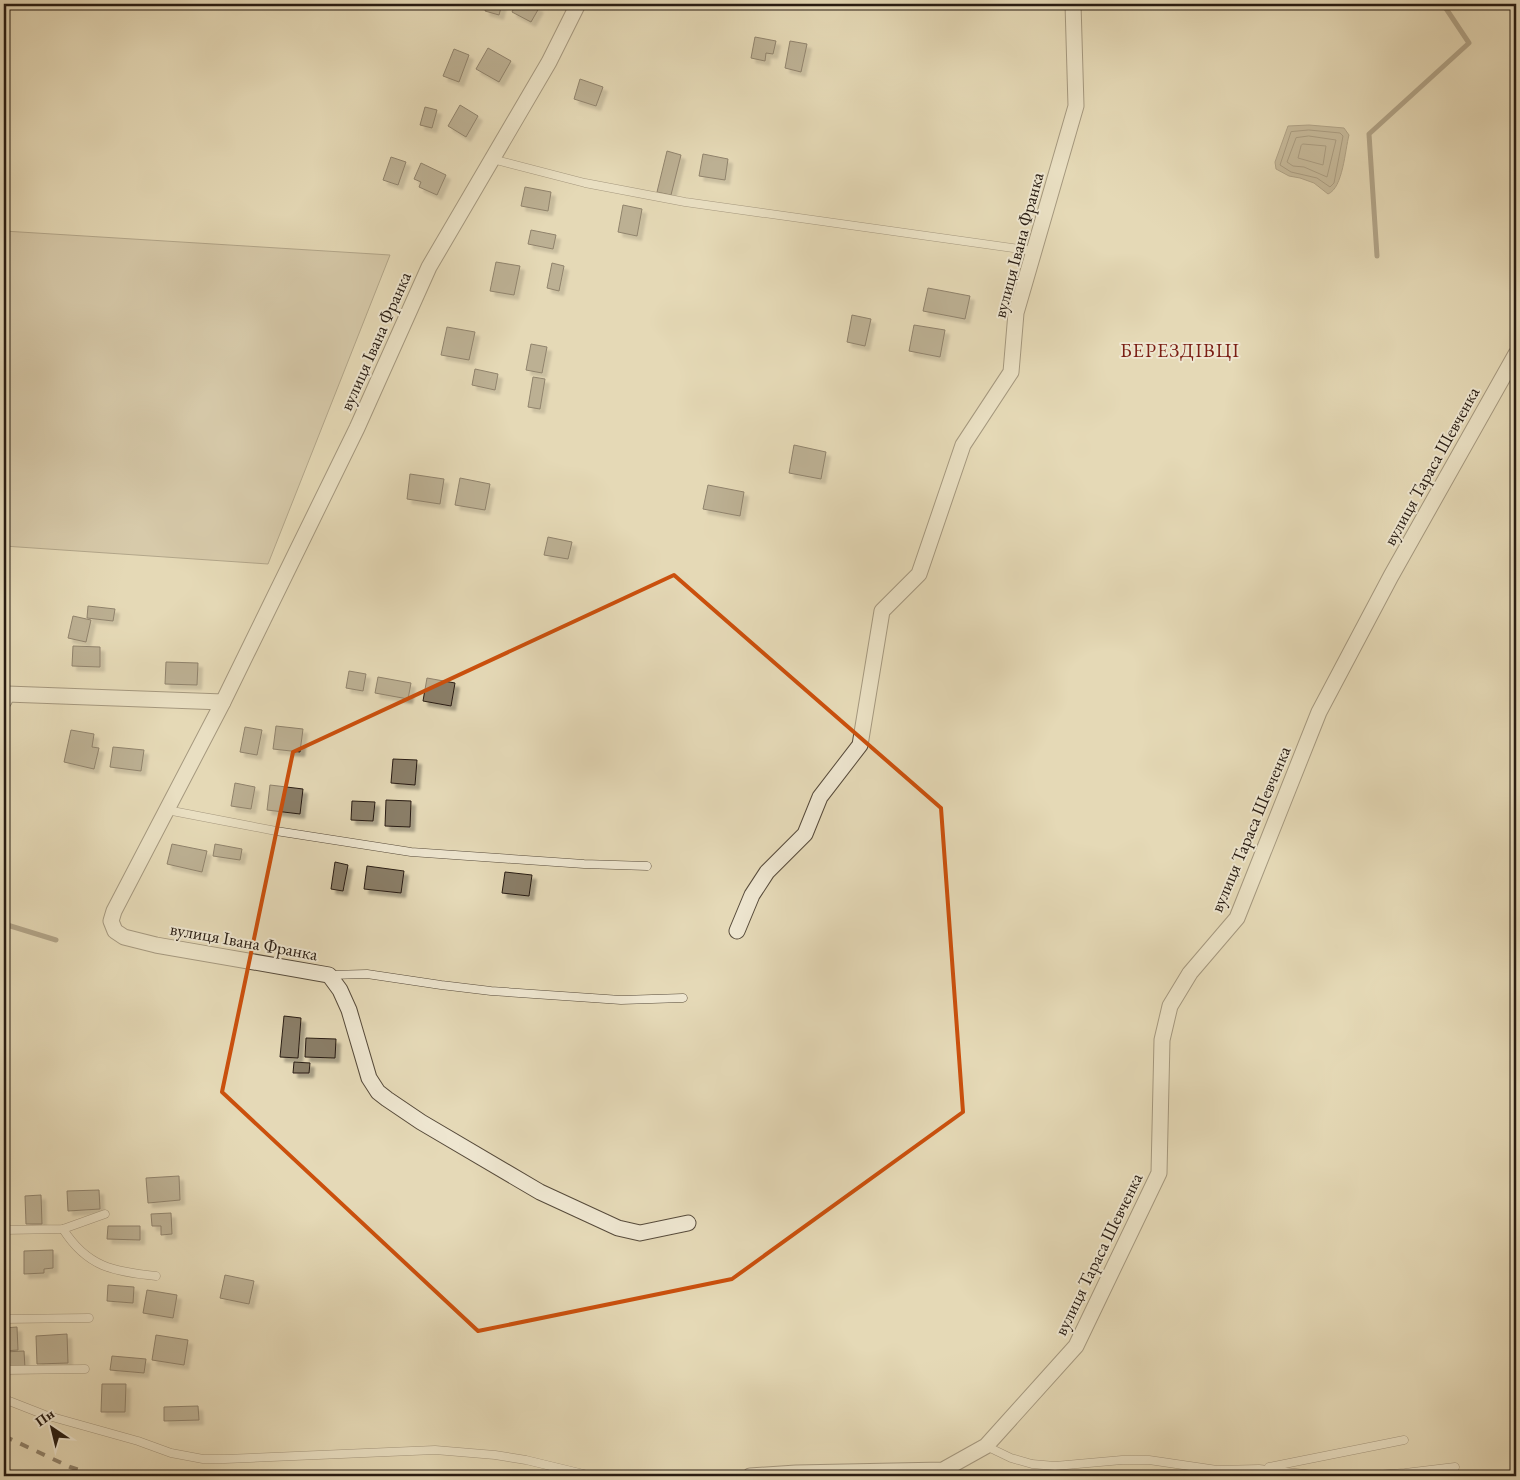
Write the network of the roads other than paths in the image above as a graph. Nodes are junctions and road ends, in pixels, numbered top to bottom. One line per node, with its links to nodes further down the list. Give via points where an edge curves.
1 (578, 4): 3 (street, вулиця Івана Франка)
2 (1073, 4): 4 (street, вулиця Івана Франка, via 1076,106)
3 (492, 159): 4 (lane, via 686,202); 7 (street, вулиця Івана Франка, via 429,267 357,428)
4 (1034, 251): 10 (street, вулиця Івана Франка, via 1016,313 1011,372 964,445 918,574 882,611 860,744 820,797 804,834 767,872 752,895)
5 (1516, 354): 24 (street, вулиця Тараса Шевченка, via 1319,712 1237,918 1190,973 1170,1006 1162,1040 1159,1173 1076,1346)
6 (4, 701): 7 (street, via 7,694)
7 (223, 702): 8 (street, вулиця Івана Франка)
8 (167, 810): 9 (lane, via 411,852); 11 (street, вулиця Івана Франка, via 114,911 111,921 115,932 156,945)
9 (647, 866)
10 (738, 931)
11 (329, 975): 12 (lane, via 367,974 491,991 621,1000); 14 (street, вулиця Івана Франка, via 349,1010 369,1078 378,1092 420,1122 540,1192 618,1228 640,1233)
12 (683, 998)
13 (105, 1214): 15 (lane)
14 (688, 1223)
15 (63, 1229): 16 (lane); 17 (lane, via 84,1256 100,1265 125,1273)
16 (4, 1230)
17 (156, 1276)
18 (90, 1318): 19 (lane)
19 (4, 1320)
20 (85, 1369): 21 (lane)
21 (4, 1370)
22 (4, 1399): 27 (lane, via 44,1415 171,1453 203,1458 451,1451 526,1460)
23 (1404, 1440): 26 (lane)
24 (986, 1446): 26 (lane, via 1032,1464 1149,1460 1217,1470); 28 (street, вулиця Тараса Шевченка, via 943,1470)
25 (1456, 1467): 30 (lane)
26 (1259, 1469): 29 (lane)
27 (592, 1476)
28 (750, 1476)
29 (1324, 1476)
30 (1361, 1476)

